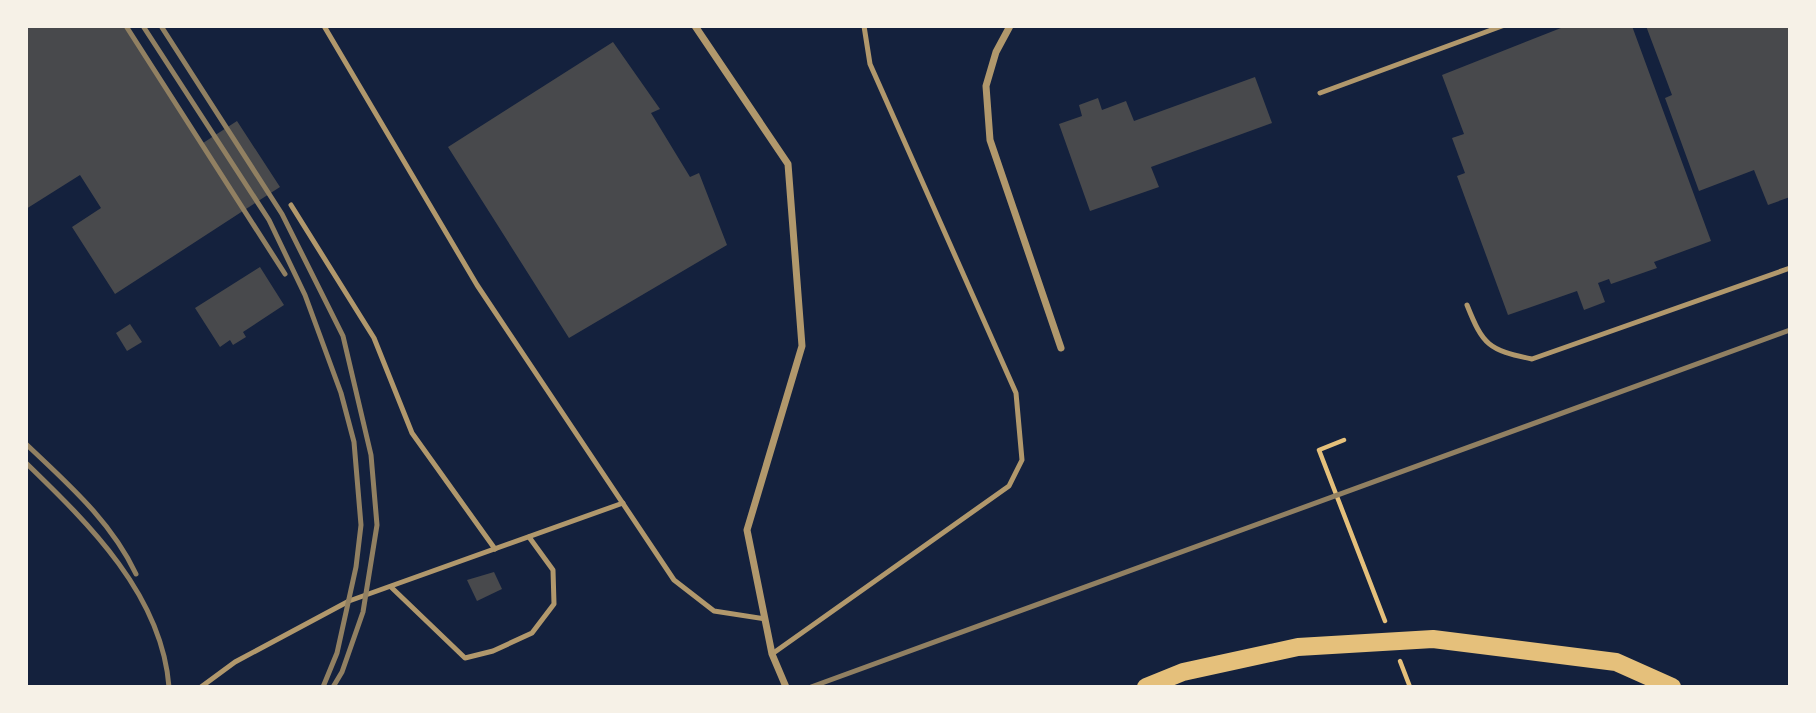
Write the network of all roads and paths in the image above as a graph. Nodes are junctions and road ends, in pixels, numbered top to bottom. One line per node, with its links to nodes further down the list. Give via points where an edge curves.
1 (324, 26): 12 (lane, via 477,285)
2 (695, 26): 16 (street, via 788,164 802,346 747,530)
3 (864, 26): 19 (lane, via 870,64 1016,393 1022,460 1009,486)
4 (1010, 26): 10 (street, via 986,86 990,140)
5 (1502, 26): 6 (lane)
6 (1320, 93)
7 (291, 205): 14 (lane, via 374,338 412,433)
8 (1790, 268): 9 (lane, via 1532,359 1506,354 1480,337)
9 (1466, 305)
10 (1061, 348)
11 (1344, 440): 17 (path, via 1319,450)
12 (623, 503): 13 (lane); 16 (lane, via 674,580 714,611)
13 (529, 537): 14 (lane); 15 (lane, via 553,570 554,604 531,633 493,651 465,658)
14 (495, 549): 15 (lane)
15 (391, 587): 20 (lane, via 349,601 235,663)
16 (765, 619): 19 (street)
17 (1386, 625)
18 (1396, 649): 23 (path)
19 (772, 654): 21 (street)
20 (201, 687)
21 (786, 687)
22 (1146, 687): 24 (main road, via 1183,672 1298,648 1433,639 1616,662)
23 (1410, 687)
24 (1672, 687)

